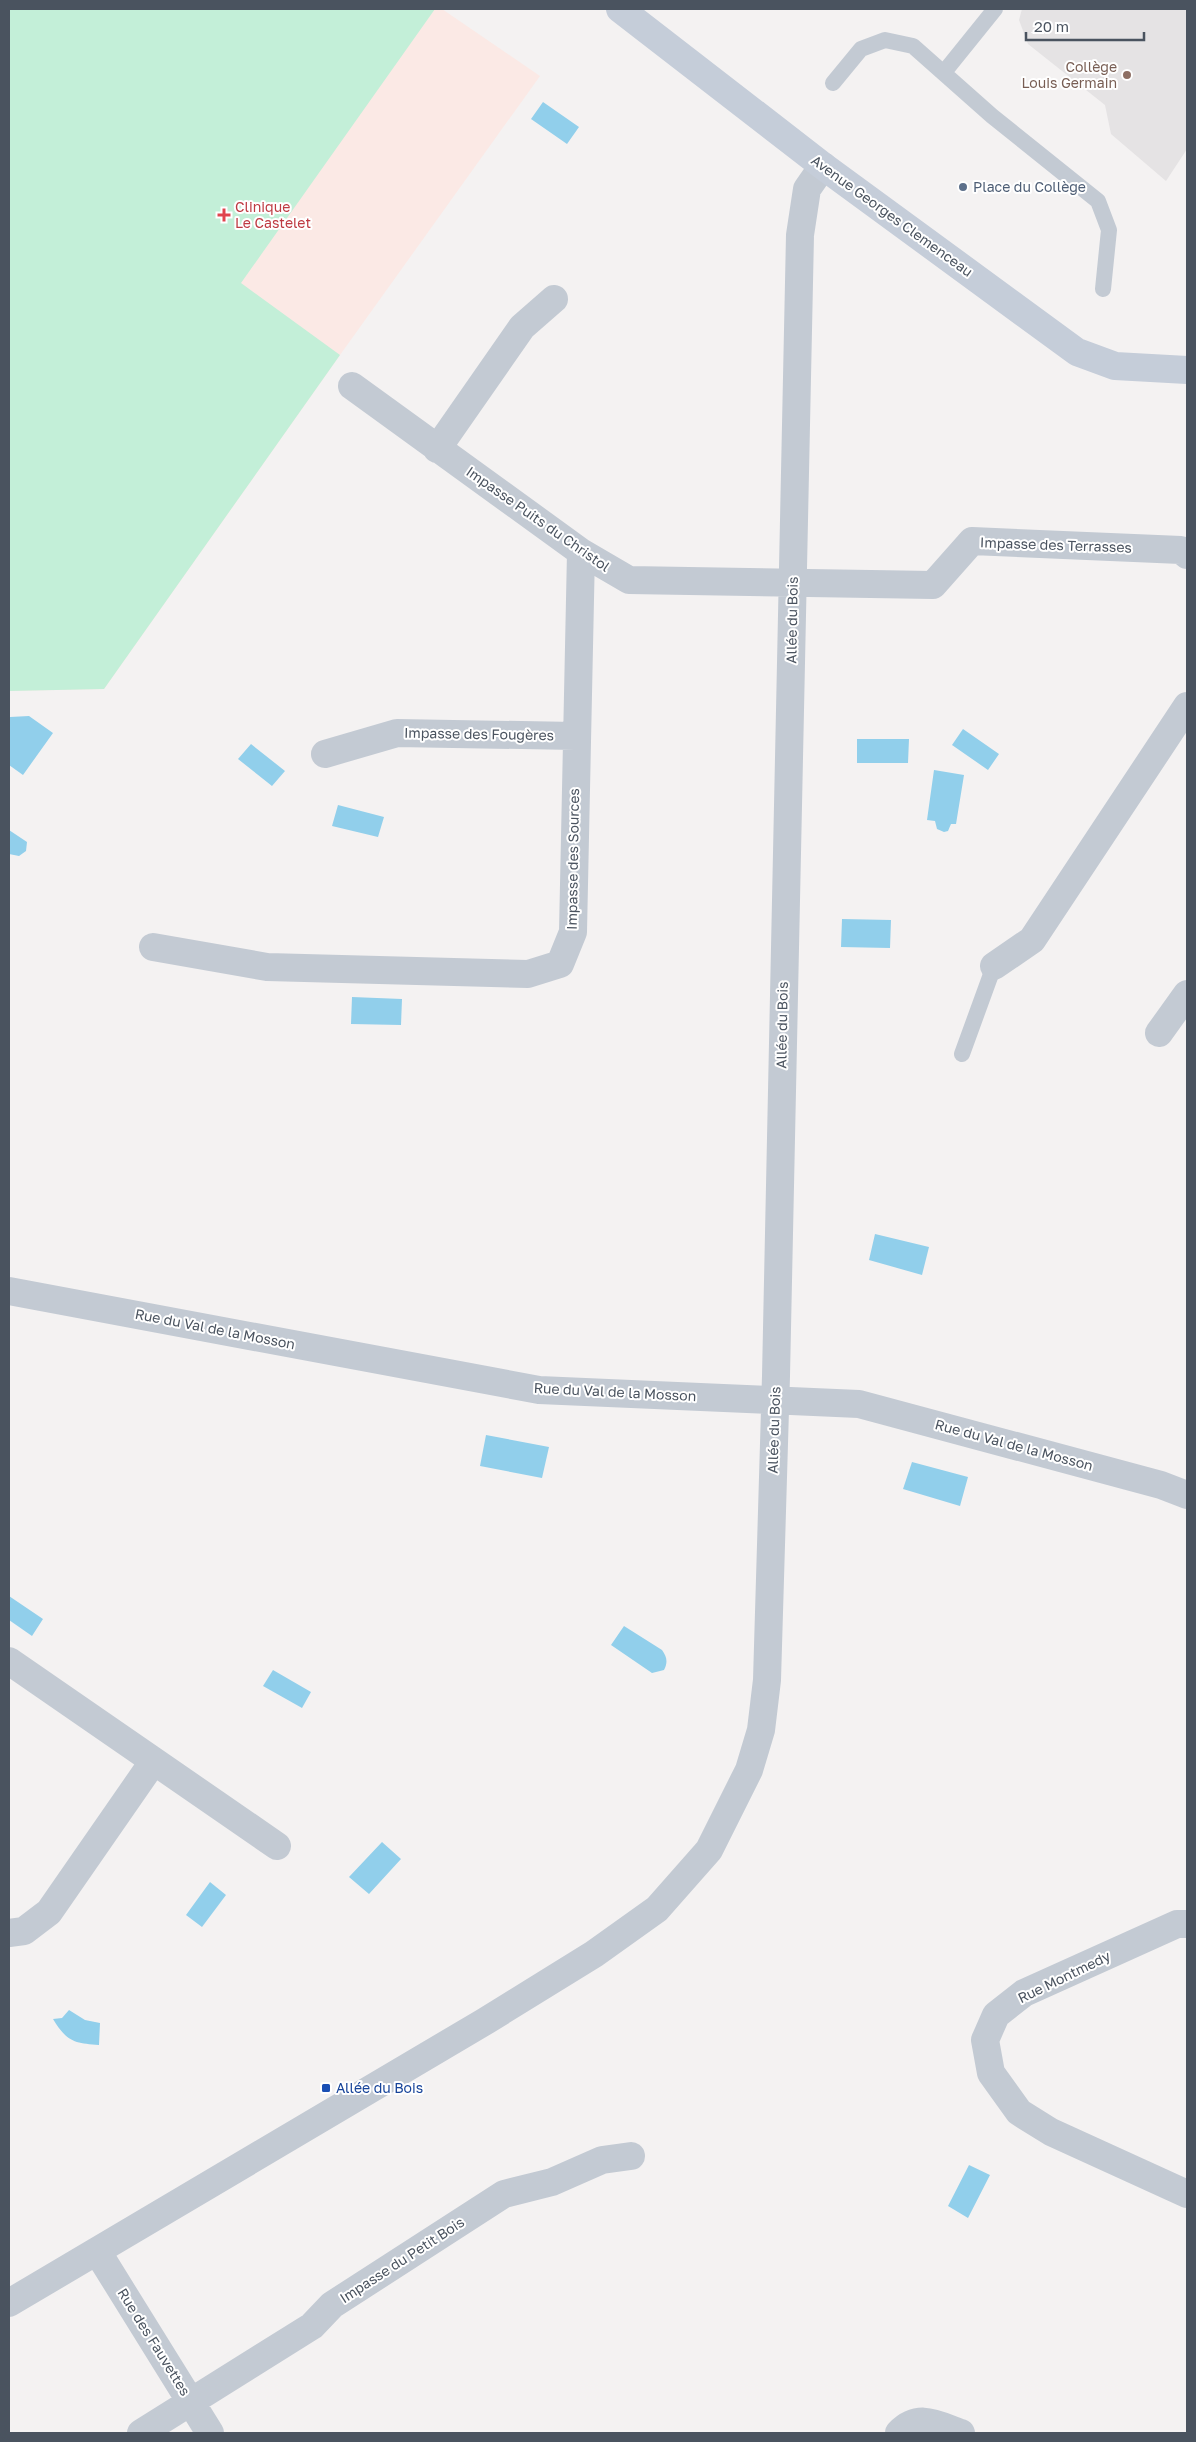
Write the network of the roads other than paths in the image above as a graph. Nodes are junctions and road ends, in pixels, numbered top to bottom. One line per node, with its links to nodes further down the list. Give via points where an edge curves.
1 (620, 9): 5 (street, Avenue Georges Clemenceau)
2 (994, 9): 3 (lane)
3 (945, 71): 4 (lane, via 913,46 885,40 861,49); 6 (lane, via 992,116 1098,200 1109,230)
4 (833, 83)
5 (823, 166): 8 (street, Avenue Georges Clemenceau, via 1077,352 1115,366); 13 (street, Allée du Bois, via 806,189 800,235)
6 (1103, 289)
7 (554, 299): 10 (street, via 522,327)
8 (1187, 370)
9 (352, 386): 10 (street, Impasse Puits du Christol)
10 (437, 449): 11 (street, Impasse Puits du Christol)
11 (580, 552): 13 (street, Impasse Puits du Christol, via 629,580); 15 (street, Impasse des Sources)
12 (1187, 555): 13 (street, Impasse des Terrasses, via 1180,550 972,541 932,585)
13 (792, 584): 23 (street, Allée du Bois)
14 (1187, 706): 18 (street, via 1032,940)
15 (575, 736): 16 (street, Impasse des Fougères, via 397,733); 17 (street, Impasse des Sources, via 573,932 560,964 528,974 267,967)
16 (325, 754)
17 (154, 947)
18 (994, 966): 21 (lane)
19 (1187, 994): 20 (street)
20 (1159, 1033)
21 (962, 1054)
22 (9, 1291): 23 (street, Rue du Val de la Mosson, via 539,1390)
23 (775, 1400): 24 (street, Rue du Val de la Mosson, via 859,1404 1133,1477); 32 (street, Allée du Bois, via 767,1680 762,1730 749,1770 709,1850 657,1909 594,1954)
24 (1187, 1495)
25 (9, 1661): 26 (street)
26 (153, 1762): 27 (street); 29 (street, via 49,1912 24,1931)
27 (278, 1846)
28 (1187, 1924): 31 (street, Rue Montmedy, via 1177,1924 1024,1993 996,2015 985,2040 991,2073 1019,2112 1051,2132)
29 (9, 1933)
30 (631, 2156): 34 (street, Impasse du Petit Bois, via 602,2160 552,2182 504,2194 332,2305 312,2326)
31 (1187, 2194)
32 (97, 2251): 33 (street, Allée du Bois); 34 (street, Rue des Fauvettes)
33 (9, 2303)
34 (191, 2402): 35 (street, Impasse du Petit Bois); 36 (street, Rue des Fauvettes)
35 (141, 2433)
36 (210, 2433)
37 (899, 2433): 38 (street, via 906,2426 924,2420)
38 (961, 2433)

